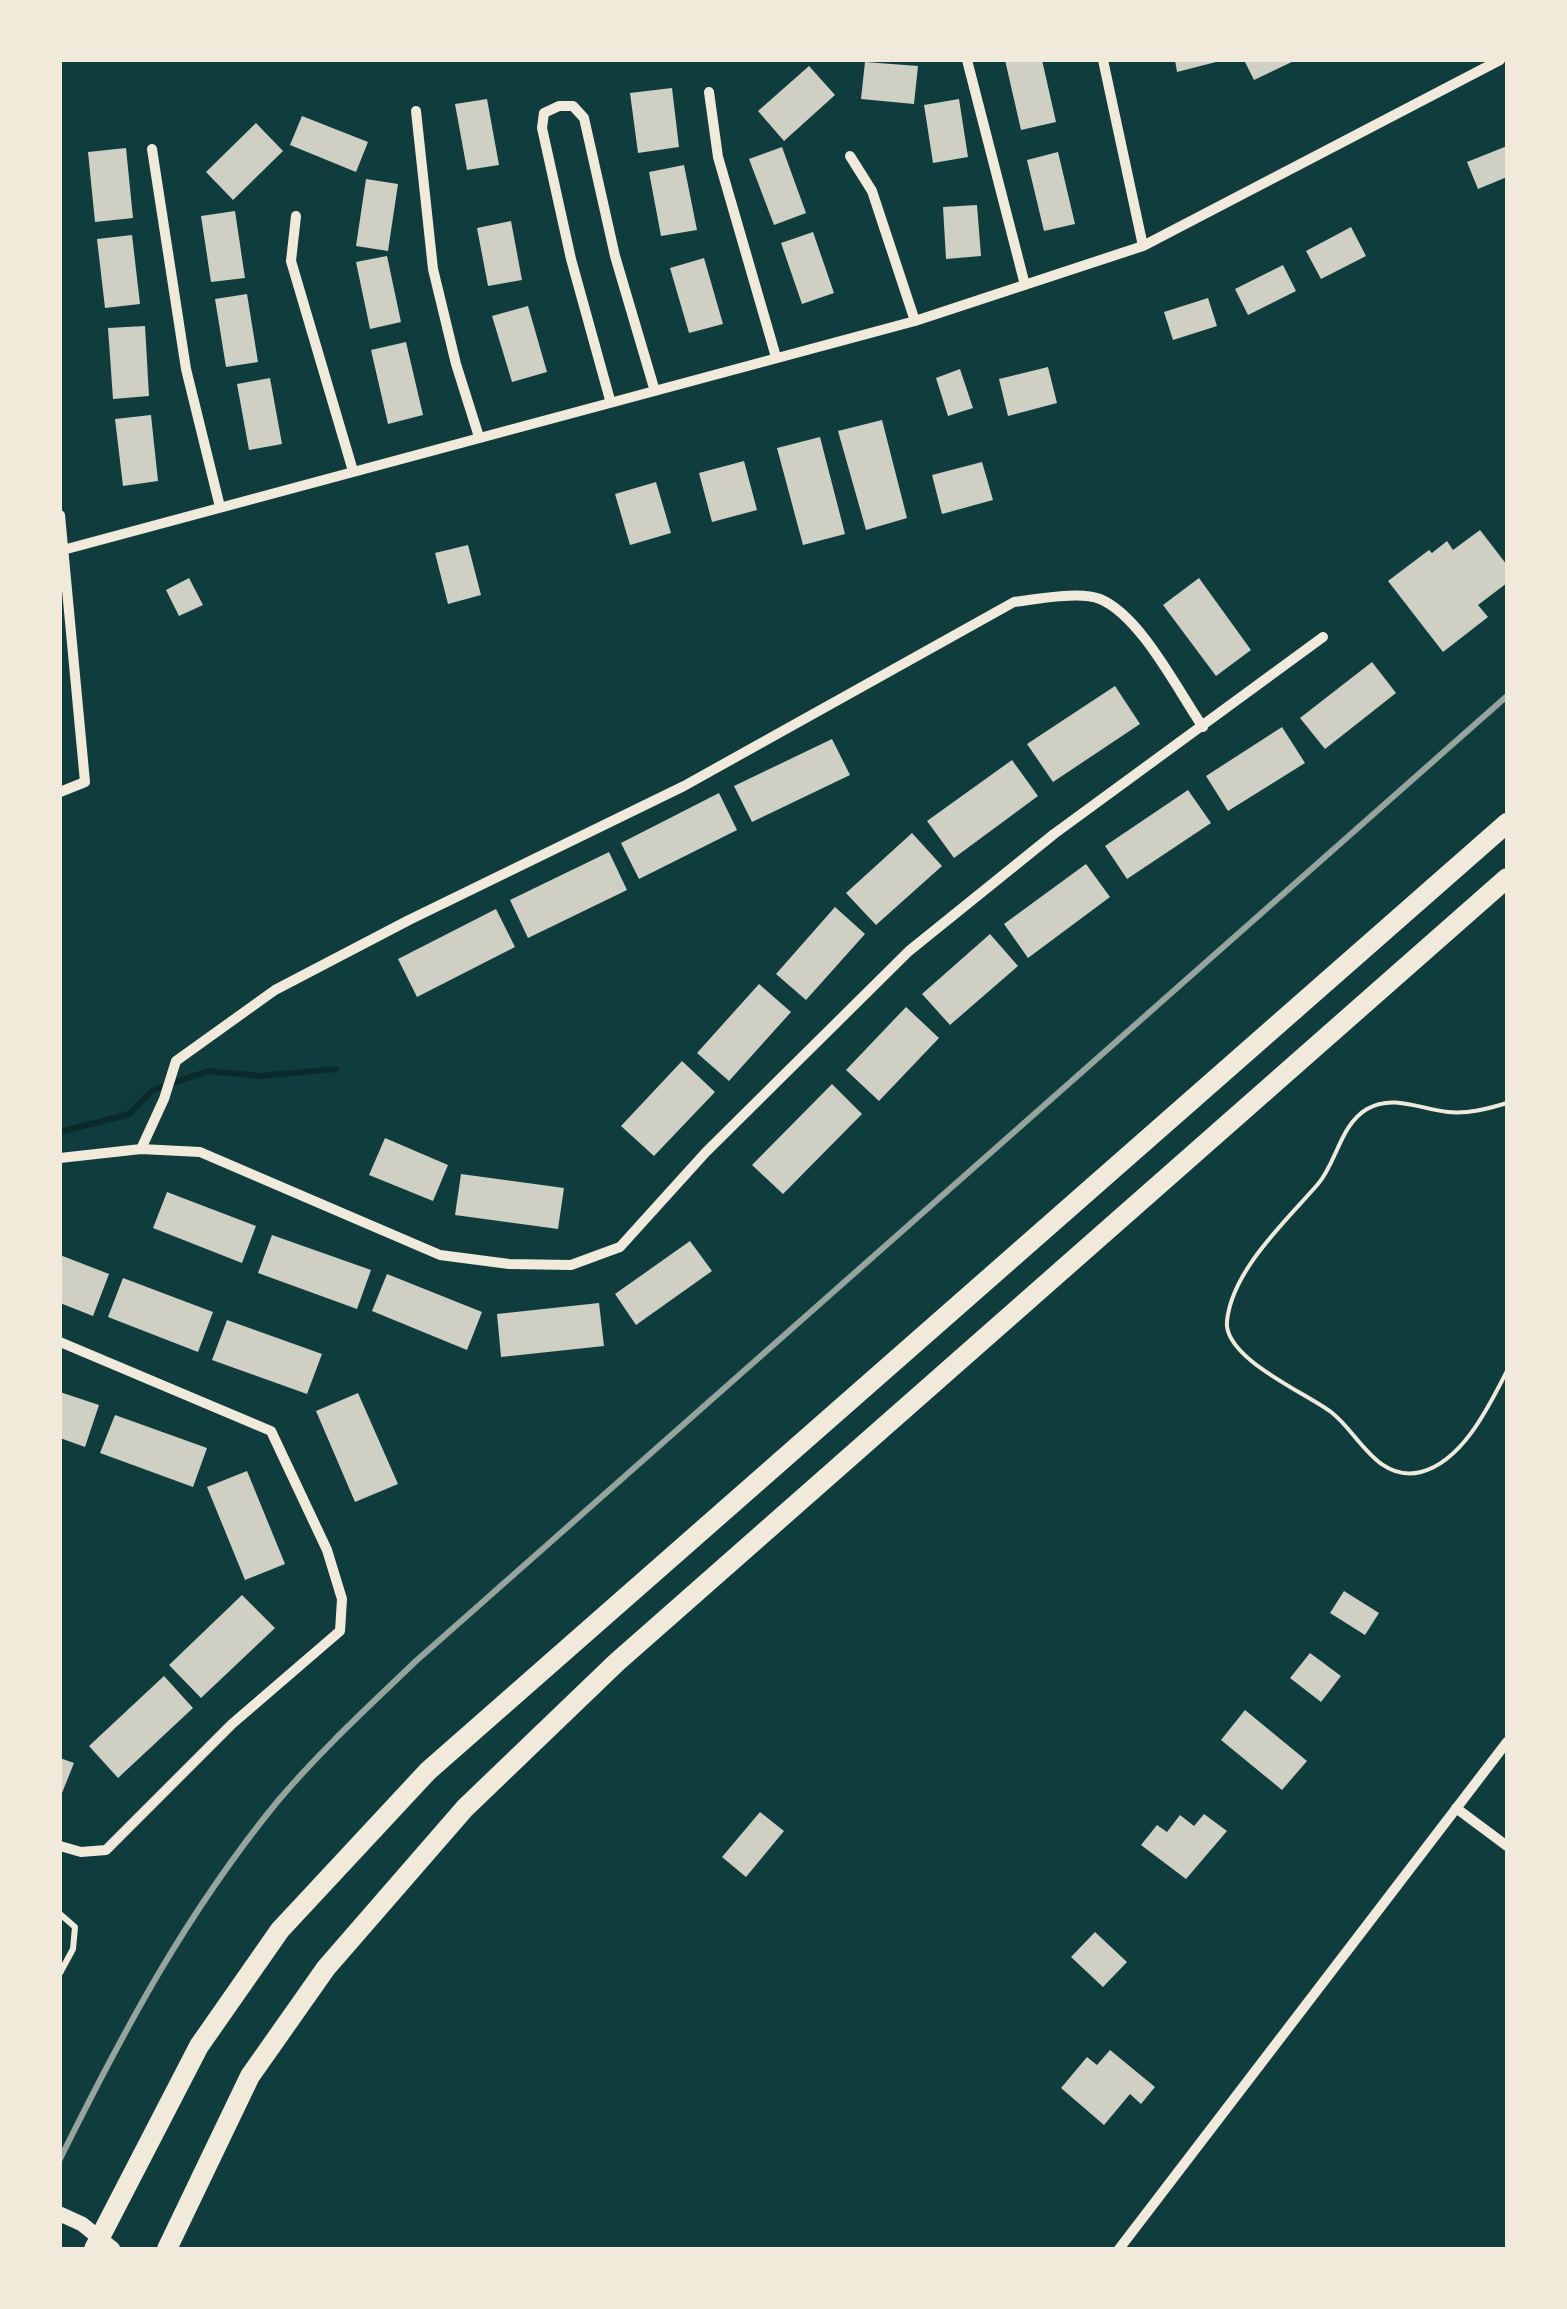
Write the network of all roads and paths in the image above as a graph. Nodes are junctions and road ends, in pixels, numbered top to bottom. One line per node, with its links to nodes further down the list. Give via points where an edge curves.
1 (966, 60): 10 (street)
2 (1103, 60): 9 (street)
3 (1500, 60): 9 (street)
4 (709, 92): 12 (street, via 718,157)
5 (416, 112): 15 (street, via 433,269)
6 (152, 149): 17 (street, via 186,369)
7 (850, 156): 11 (street, via 872,191)
8 (296, 216): 16 (street, via 291,260)
9 (1144, 246): 10 (street)
10 (1025, 285): 11 (street)
11 (915, 321): 12 (street)
12 (776, 357): 13 (street)
13 (654, 388): 14 (street); 14 (street, via 584,118 573,106 559,106 544,113 542,128)
14 (610, 400): 15 (street)
15 (478, 437): 16 (street)
16 (353, 471): 17 (street)
17 (220, 507): 19 (street)
18 (60, 515): 19 (street)
19 (63, 550): 20 (street)
20 (64, 609): 23 (street, via 85,782)
21 (1323, 637): 22 (street)
22 (1202, 727): 27 (street, via 909,951 620,1247 572,1265 440,1255 200,1152); 27 (street, via 1133,623 1099,598 1014,602 684,786 275,990 176,1061)
23 (60, 792)
24 (1507, 823): 38 (main road, via 428,1771 270,1945 199,2046)
25 (1507, 878): 39 (main road, via 632,1648 464,1808 326,1968 250,2076)
26 (1507, 1103): 30 (path, via 1466,1112 1400,1101 1357,1116 1323,1178 1252,1262 1226,1323 1240,1352 1330,1411 1364,1452 1406,1472 1436,1466 1457,1448)
27 (140, 1149): 28 (street)
28 (60, 1158)
29 (60, 1342): 33 (street, via 272,1431 328,1550 342,1598 340,1631 232,1724 106,1850)
30 (1507, 1371)
31 (1507, 1742): 32 (street)
32 (1456, 1808): 34 (street); 40 (street)
33 (60, 1846)
34 (1507, 1846)
35 (60, 1914): 36 (lane, via 75,1927)
36 (60, 1973)
37 (60, 2214): 38 (street, via 82,2224)
38 (102, 2245)
39 (167, 2249)
40 (1119, 2249)

